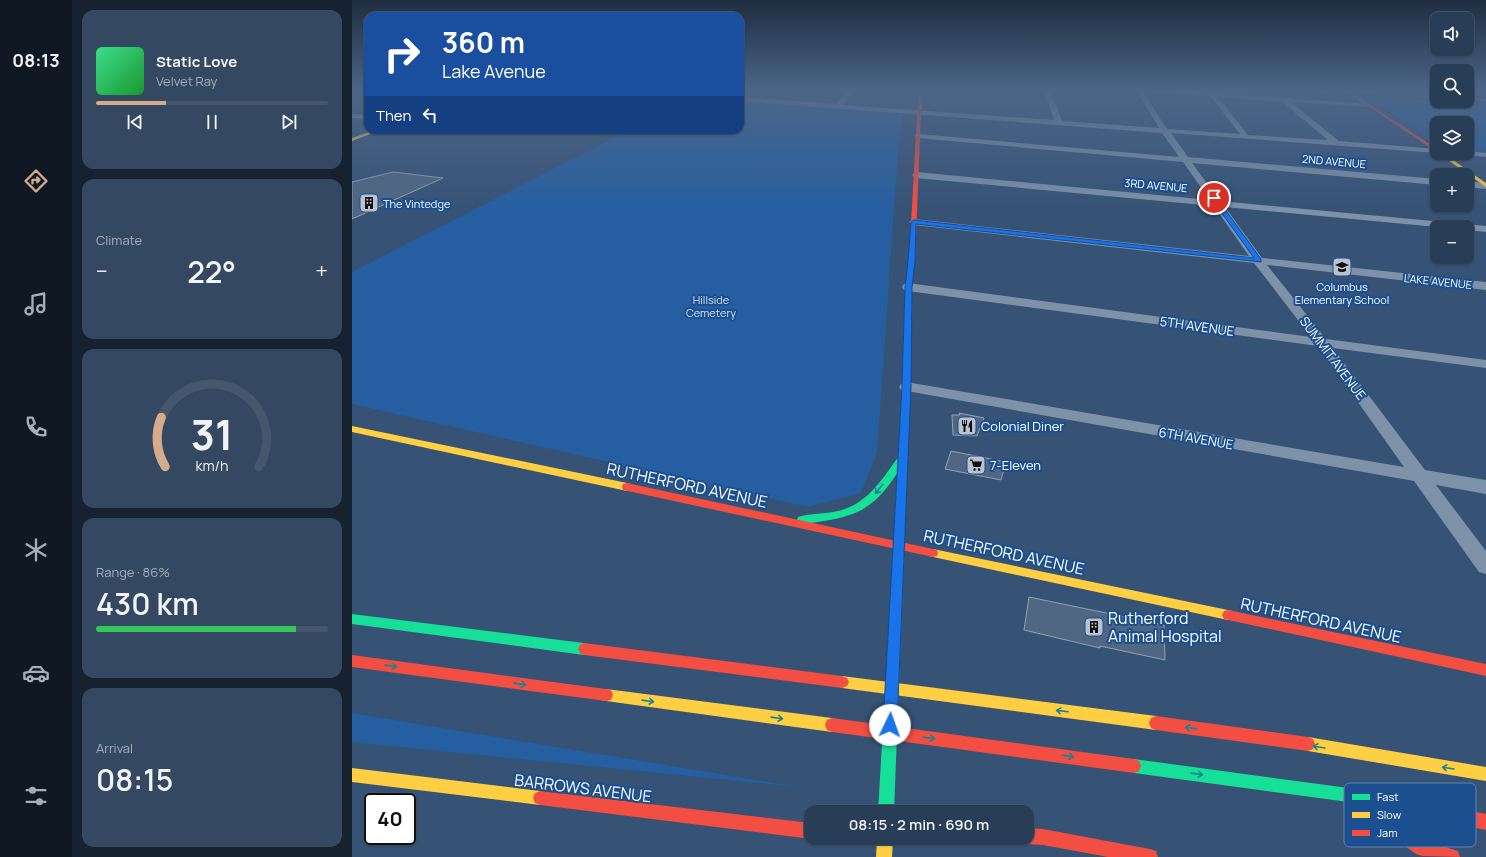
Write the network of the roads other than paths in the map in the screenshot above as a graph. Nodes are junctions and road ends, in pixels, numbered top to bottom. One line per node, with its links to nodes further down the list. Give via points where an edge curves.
1 (918, 130): 8 (main road)
2 (1152, 130): 6 (street)
3 (1240, 130): 9 (street)
4 (1320, 130): 11 (street)
5 (1405, 130): 12 (main road)
6 (1165, 131): 9 (street); 16 (street, SUMMIT AVENUE)
7 (368, 134): 10 (main road)
8 (918, 136): 16 (street, 2ND AVENUE); 18 (main road)
9 (1246, 137): 11 (street)
10 (352, 140)
11 (1337, 144): 13 (street)
12 (1430, 146)
13 (1430, 151)
14 (1474, 154): 15 (street)
15 (1486, 155)
16 (1186, 159): 19 (street, 2ND AVENUE); 22 (street, SUMMIT AVENUE)
17 (1450, 160): 21 (main road)
18 (916, 175): 22 (street, 3RD AVENUE); 23 (main road)
19 (1430, 181)
20 (1474, 185): 21 (street)
21 (1486, 186)
22 (1217, 203): 24 (street, 3RD AVENUE); 27 (street, SUMMIT AVENUE)
23 (914, 222): 27 (street, LAKE AVENUE); 29 (main road)
24 (1430, 224)
25 (1474, 228): 26 (street, 3RD AVENUE)
26 (1486, 229)
27 (1259, 260): 28 (street, LAKE AVENUE); 30 (street, SUMMIT AVENUE)
28 (1486, 286)
29 (908, 287): 30 (street, 5TH AVENUE); 32 (main road)
30 (1321, 342): 31 (street, 5TH AVENUE); 35 (street, SUMMIT AVENUE)
31 (1486, 364)
32 (906, 387): 34 (main road); 35 (street, 6TH AVENUE)
33 (352, 429): 37 (main road, RUTHERFORD AVENUE)
34 (902, 458): 37 (main road, one-way to 37, via 876,494 863,505 825,517); 38 (main road)
35 (1422, 477): 36 (street, 6TH AVENUE); 39 (street, SUMMIT AVENUE)
36 (1486, 487)
37 (784, 521): 38 (main road, RUTHERFORD AVENUE)
38 (899, 545): 42 (main road, RUTHERFORD AVENUE); 46 (main road)
39 (1486, 566)
40 (352, 619): 43 (main road, one-way to 40, via 1134,720)
41 (352, 661): 45 (main road, one-way to 45)
42 (1486, 670)
43 (1486, 774)
44 (352, 775): 49 (main road, BARROWS AVENUE)
45 (1344, 794)
46 (886, 805)
47 (1476, 820): 48 (main road)
48 (1486, 822)
49 (804, 830)
50 (1034, 836): 54 (main road)
51 (885, 845): 53 (main road)
52 (1421, 847): 55 (main road)
53 (884, 857)
54 (1150, 857)
55 (1452, 857)

